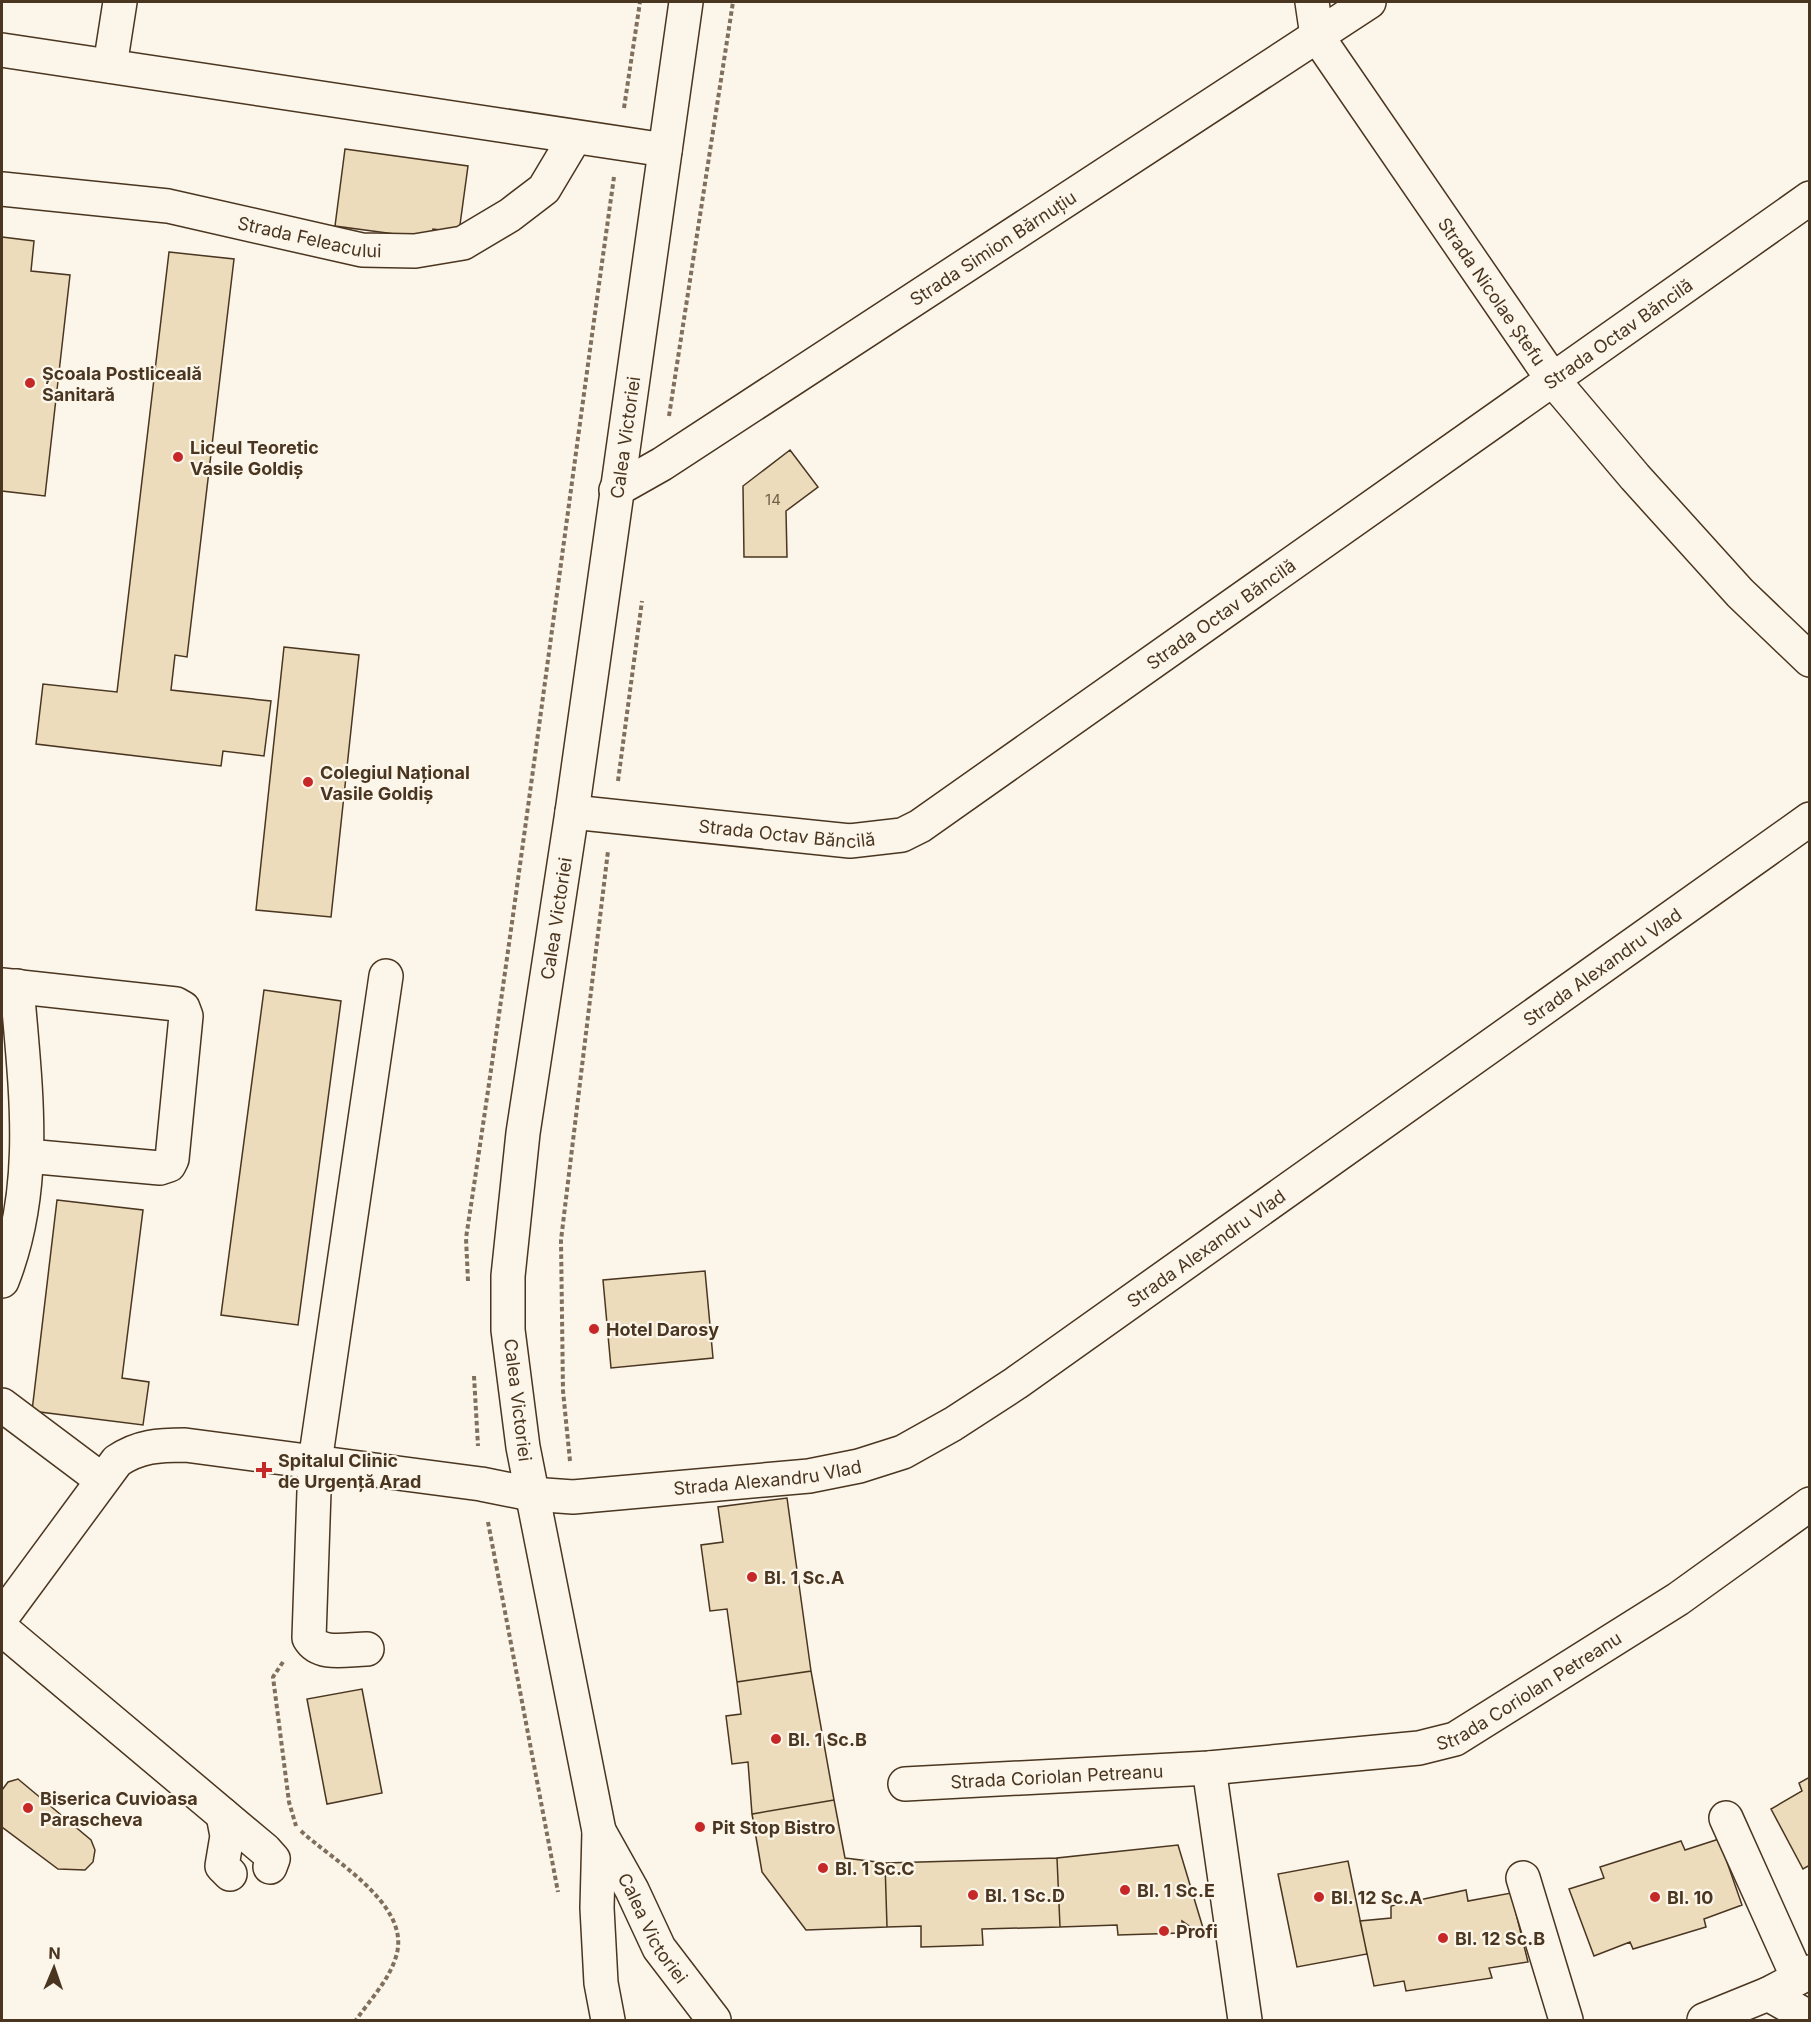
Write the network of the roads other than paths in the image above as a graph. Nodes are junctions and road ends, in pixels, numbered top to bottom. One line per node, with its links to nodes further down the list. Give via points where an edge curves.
1 (120, 2): 7 (street)
2 (686, 2): 9 (street, Calea Victoriei)
3 (1312, 2): 5 (street)
4 (1369, 2): 5 (street, Strada Simion Bărnuțiu)
5 (1317, 36): 12 (street, Strada Nicolae Ștefu); 13 (street, Strada Simion Bărnuțiu, via 662,464)
6 (2, 50): 7 (street)
7 (110, 66): 8 (street)
8 (574, 137): 9 (street); 10 (street, Strada Feleacului, via 544,189 510,215 463,243 415,251 362,250 168,207)
9 (665, 150): 13 (street, Calea Victoriei)
10 (2, 189)
11 (1809, 198): 12 (street, Strada Octav Băncilă)
12 (1553, 380): 14 (street, Strada Nicolae Ștefu, via 1718,568); 15 (street, Strada Octav Băncilă, via 902,835 850,841)
13 (616, 490): 15 (street, Calea Victoriei)
14 (1809, 660)
15 (572, 812): 24 (street, Calea Victoriei, via 523,1133 508,1276 508,1330)
16 (1809, 819): 24 (street, Strada Alexandru Vlad, via 1016,1383 903,1452 809,1476 573,1497)
17 (386, 976): 22 (street)
18 (9, 986): 19 (street); 19 (street, via 176,1004 186,1016 169,1165 160,1168)
19 (27, 1156): 20 (street, via 14,1246)
20 (2, 1281)
21 (2, 1405): 23 (street)
22 (315, 1462): 23 (street, Strada Alexandru Vlad, via 156,1445 133,1451 117,1461); 24 (street, Strada Alexandru Vlad); 28 (street, via 309,1638 314,1647 322,1650)
23 (102, 1480): 26 (street, Strada Alexandru Vlad)
24 (531, 1494): 33 (street, Calea Victoriei)
25 (1809, 1504): 29 (street, Strada Coriolan Petreanu, via 1678,1599 1455,1738 1419,1748)
26 (2, 1617)
27 (2, 1629): 31 (street)
28 (367, 1649)
29 (1209, 1768): 30 (street, Strada Coriolan Petreanu); 42 (street)
30 (905, 1784)
31 (223, 1815): 34 (street, via 273,1859); 35 (street, via 227,1836 222,1866)
32 (1726, 1818): 37 (street)
33 (599, 1831): 40 (street, Calea Victoriei, via 597,1908 601,1983); 41 (street, Calea Victoriei, via 659,1948)
34 (270, 1867)
35 (230, 1874)
36 (1523, 1878): 43 (street)
37 (1804, 1975): 38 (street)
38 (1768, 1994): 39 (street); 44 (street)
39 (1809, 2018)
40 (608, 2020)
41 (714, 2020)
42 (1245, 2020)
43 (1566, 2020)
44 (1704, 2020)

